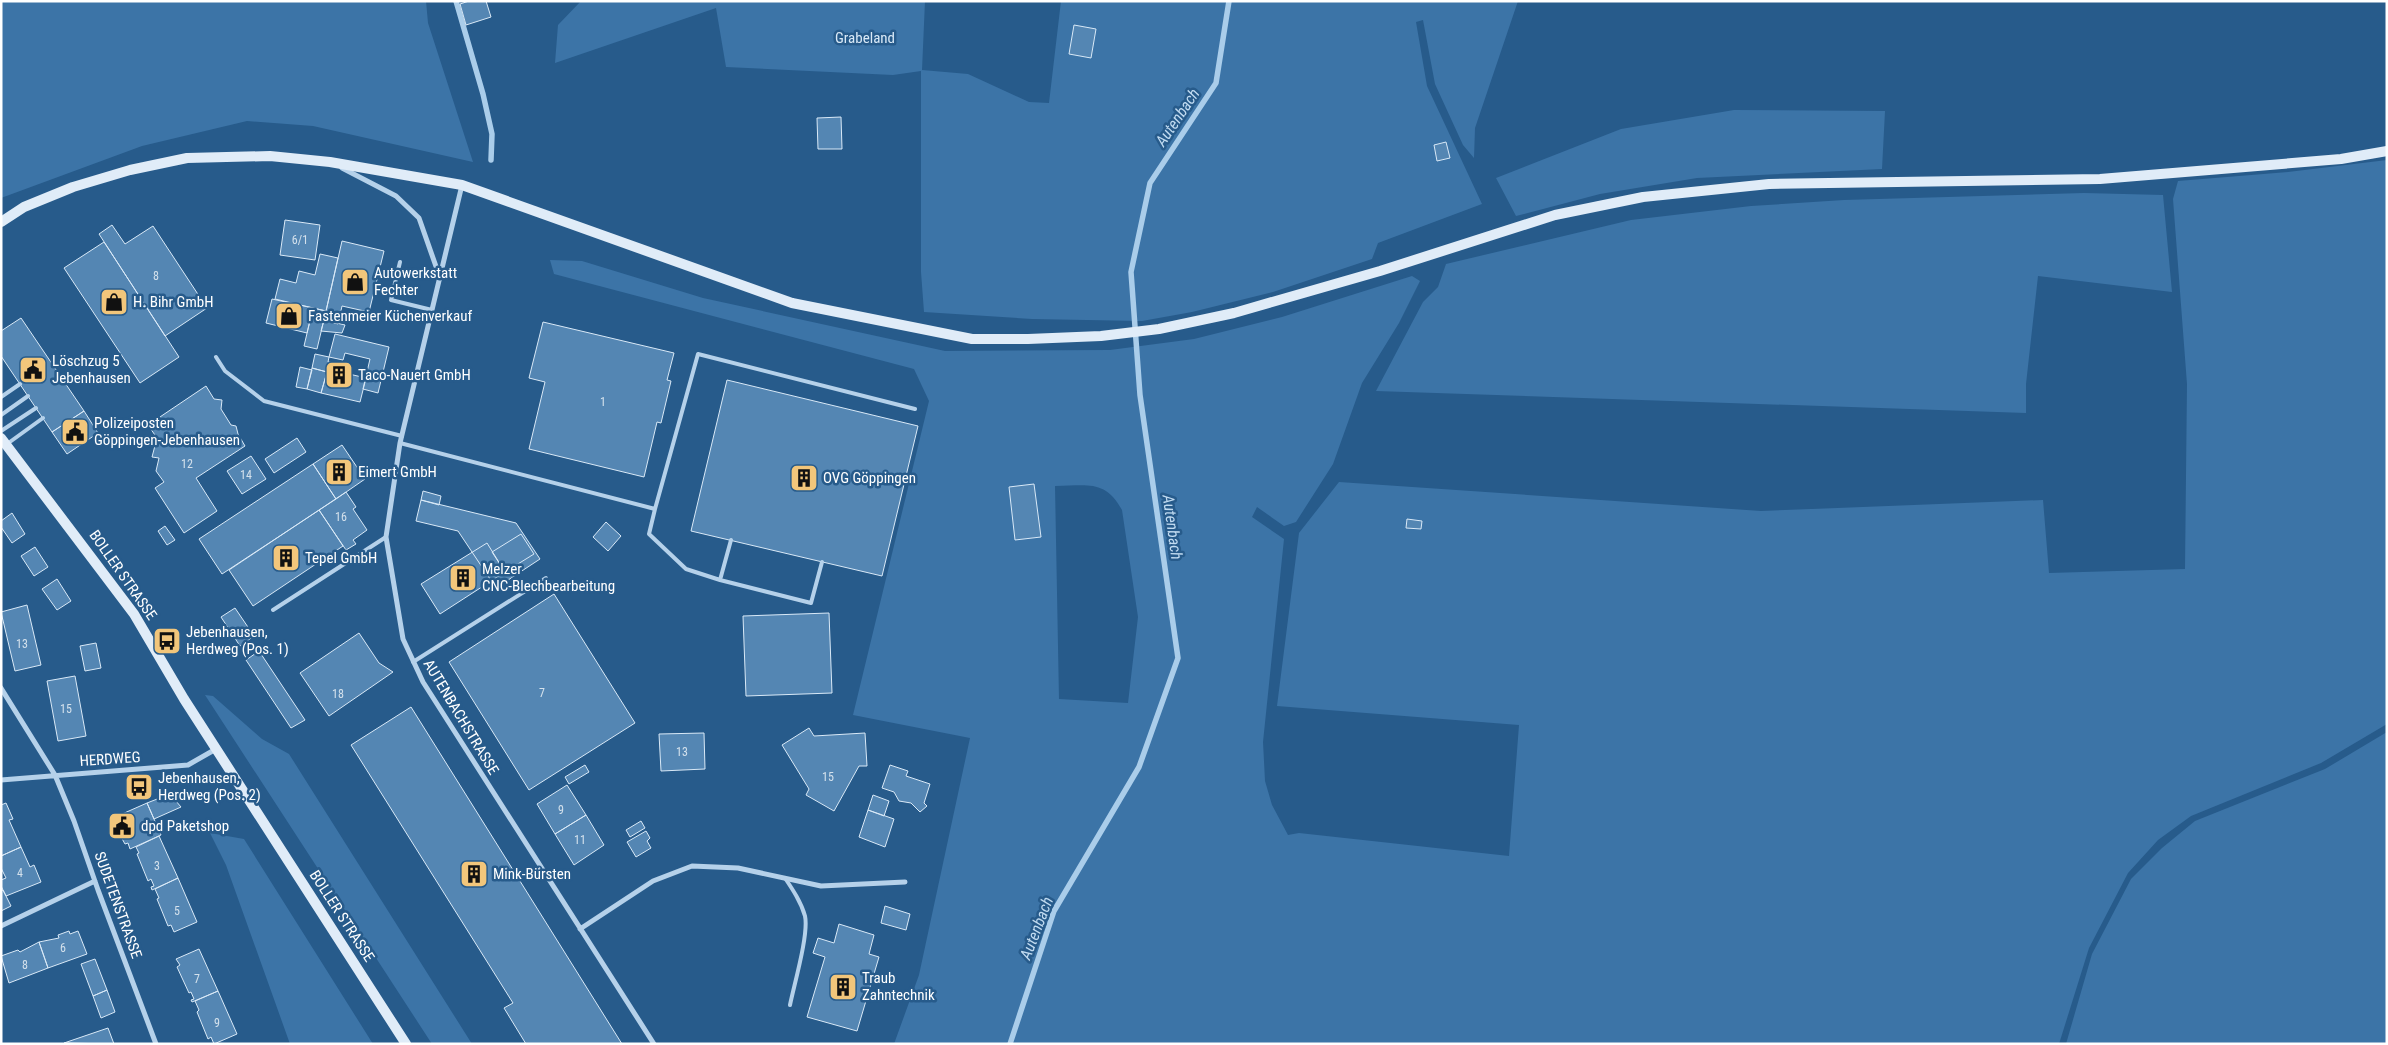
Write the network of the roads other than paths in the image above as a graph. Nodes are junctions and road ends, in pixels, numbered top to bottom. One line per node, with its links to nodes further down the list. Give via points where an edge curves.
1 (2387, 151): 3 (street, via 2341,160 2100,179 1769,184 1643,197 1555,215 1234,313 1160,329 1101,336 972,339 792,303)
2 (330, 162): 3 (street); 4 (street, via 270,156 187,158 130,170 74,187 24,207); 6 (street, via 396,196 419,218)
3 (462, 185): 6 (street, AUTENBACHSTRASSE)
4 (1, 222)
5 (400, 262): 7 (lane, via 391,300)
6 (440, 276): 7 (street, AUTENBACHSTRASSE)
7 (432, 310): 17 (street, AUTENBACHSTRASSE)
8 (216, 357): 17 (lane, via 225,370 264,401)
9 (20, 384): 11 (lane)
10 (28, 396): 14 (lane)
11 (1, 397)
12 (36, 408): 16 (lane)
13 (915, 409): 20 (lane, via 698,354)
14 (1, 415)
15 (43, 418): 18 (lane)
16 (1, 431)
17 (402, 436): 19 (street, AUTENBACHSTRASSE)
18 (4, 441): 29 (street, BOLLER STRASSE, via 134,614)
19 (400, 442): 20 (lane); 21 (street, AUTENBACHSTRASSE)
20 (655, 509): 25 (lane, via 649,534 686,569)
21 (386, 537): 26 (lane); 27 (street, AUTENBACHSTRASSE, via 403,639)
22 (731, 540): 25 (lane)
23 (822, 562): 25 (lane, via 811,603)
24 (546, 578): 27 (lane)
25 (720, 580)
26 (273, 610)
27 (413, 662): 36 (street, AUTENBACHSTRASSE)
28 (1, 688): 30 (street, SUDETENSTRASSE)
29 (216, 749): 30 (street, HERDWEG, via 188,765); 39 (street, BOLLER STRASSE)
30 (55, 775): 31 (street, HERDWEG); 33 (street, SUDETENSTRASSE)
31 (1, 780)
32 (783, 876): 34 (street, via 821,886); 36 (street, via 738,868 692,866 653,880); 37 (lane, via 797,897 805,918)
33 (94, 881): 35 (street); 38 (street, SUDETENSTRASSE)
34 (905, 882)
35 (1, 926)
36 (580, 929): 40 (street, AUTENBACHSTRASSE)
37 (790, 1005)
38 (156, 1044)
39 (406, 1044)
40 (654, 1044)

